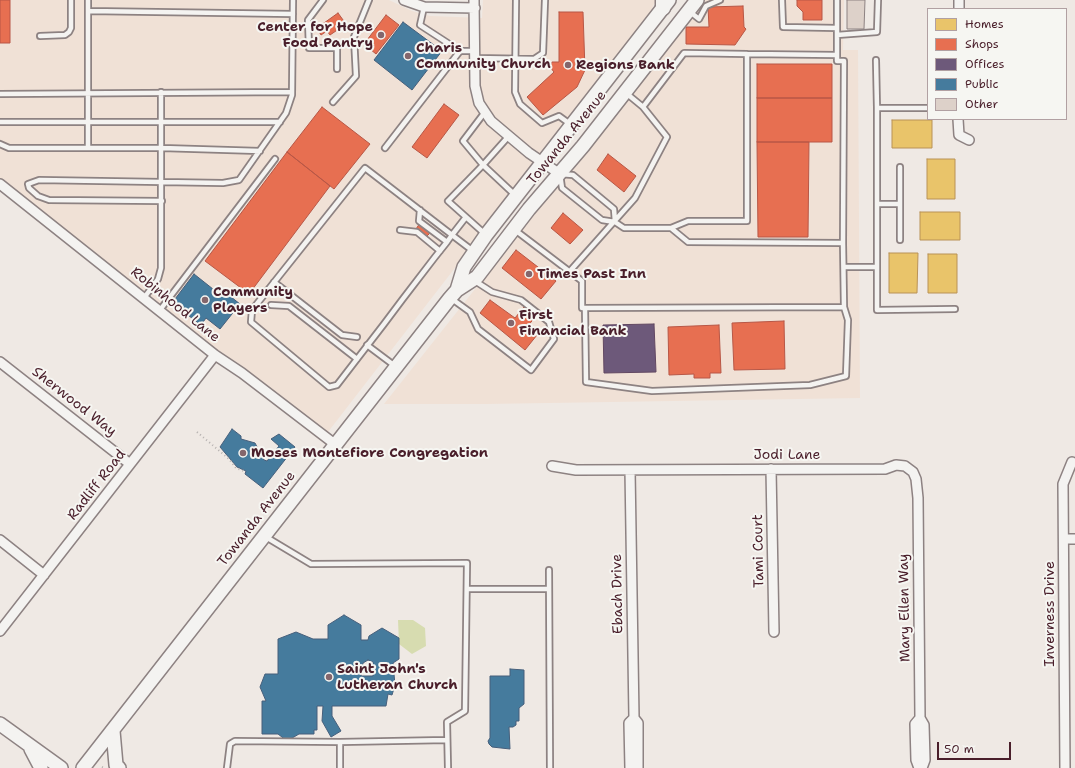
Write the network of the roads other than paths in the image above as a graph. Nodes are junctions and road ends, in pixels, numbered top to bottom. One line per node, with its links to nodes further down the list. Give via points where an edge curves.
1 (71, 0): 23 (lane, via 69,32 65,35)
2 (88, 0): 18 (lane)
3 (293, 0): 20 (lane)
4 (323, 0): 30 (lane, via 308,20 309,48 337,48)
5 (369, 0): 36 (lane, via 354,37 356,76)
6 (404, 0): 17 (street)
7 (516, 0): 28 (lane)
8 (545, 0): 28 (lane, via 543,53 534,59)
9 (697, 0): 19 (main road, Towanda Avenue)
10 (720, 0): 14 (lane)
11 (782, 0): 21 (lane, via 783,27)
12 (837, 0): 21 (lane)
13 (878, 0): 22 (lane, via 878,32)
14 (712, 1): 19 (lane, via 698,19)
15 (665, 3): 46 (main road, Towanda Avenue)
16 (474, 4): 17 (street); 26 (street)
17 (424, 7): 24 (lane, via 420,25)
18 (88, 11): 20 (lane); 34 (lane)
19 (688, 11): 33 (main road, Towanda Avenue)
20 (293, 14): 32 (lane)
21 (837, 28): 22 (lane)
22 (837, 35): 27 (lane)
23 (40, 36)
24 (460, 51): 26 (lane); 52 (lane)
25 (747, 54): 27 (lane); 37 (lane, via 684,53); 69 (lane, via 747,221 688,221)
26 (474, 55): 28 (lane); 40 (street, via 475,86 479,103)
27 (837, 56): 75 (lane, via 837,61 844,61)
28 (515, 59): 46 (lane, via 515,92 520,104 542,123 559,116)
29 (876, 60): 38 (lane)
30 (337, 69)
31 (161, 92): 32 (lane); 34 (lane); 43 (lane)
32 (292, 92): 45 (lane, via 286,113)
33 (625, 92): 37 (lane); 58 (main road, Towanda Avenue)
34 (88, 93): 35 (lane); 42 (lane)
35 (0, 94)
36 (333, 102)
37 (643, 107): 67 (lane, via 667,137 635,198)
38 (877, 108): 39 (lane); 63 (lane)
39 (927, 108)
40 (485, 112): 47 (street); 56 (lane, via 462,141)
41 (958, 120): 48 (street, via 959,135)
42 (88, 121): 43 (lane); 44 (lane); 50 (lane)
43 (162, 121): 45 (lane); 51 (lane)
44 (0, 122)
45 (280, 122): 53 (lane)
46 (571, 125): 55 (main road, Towanda Avenue)
47 (508, 137): 55 (street); 56 (lane)
48 (969, 140)
49 (0, 144): 50 (lane, via 9,148)
50 (88, 148): 51 (lane)
51 (162, 148): 53 (lane); 59 (lane)
52 (385, 148)
53 (260, 151): 59 (lane, via 239,180 223,183)
54 (275, 159): 89 (lane)
55 (543, 163): 58 (street); 61 (main road, Towanda Avenue)
56 (483, 166): 61 (lane); 66 (lane, via 448,201)
57 (900, 167): 64 (lane)
58 (560, 174): 67 (lane, via 562,188 602,220); 67 (lane, via 573,175 614,209); 68 (main road, Towanda Avenue)
59 (162, 182): 62 (lane); 62 (lane, via 39,180 28,184 38,196 49,200)
60 (0, 184): 84 (street, Robinhood Lane)
61 (517, 196): 72 (main road, Towanda Avenue)
62 (162, 201): 84 (lane, via 161,268 158,278)
63 (876, 204): 64 (lane); 79 (lane)
64 (900, 204): 73 (lane)
65 (420, 210): 71 (lane); 74 (lane, via 419,221); 82 (lane, via 364,168)
66 (466, 217): 71 (lane); 72 (lane)
67 (615, 222): 69 (lane, via 624,228); 80 (lane)
68 (514, 228): 80 (lane); 81 (main road, Towanda Avenue, via 477,278)
69 (671, 228): 75 (lane, via 688,242)
70 (400, 230): 76 (lane, via 417,232)
71 (452, 235): 74 (lane); 77 (lane)
72 (486, 235): 77 (main road, Towanda Avenue)
73 (900, 240)
74 (447, 242): 76 (lane)
75 (844, 243): 78 (lane)
76 (440, 251): 91 (lane)
77 (474, 252): 81 (main road, Towanda Avenue, via 464,266)
78 (844, 267): 79 (lane); 86 (lane)
79 (877, 267): 88 (lane, via 877,310)
80 (570, 271): 87 (lane, via 582,281 582,308)
81 (467, 276): 83 (main road, Towanda Avenue); 83 (lane, via 492,292 521,300 549,322 554,339 531,370 478,329 470,312)
82 (274, 282): 90 (lane, via 342,335); 93 (lane, via 252,310 251,322 329,386 337,385)
83 (453, 294): 95 (main road, Towanda Avenue)
84 (144, 298): 89 (street, Robinhood Lane)
85 (272, 305): 93 (lane, via 289,306)
86 (844, 307): 87 (lane); 87 (lane, via 848,320 846,376 810,385 652,391 586,382)
87 (585, 308)
88 (955, 309)
89 (160, 310): 92 (street, Robinhood Lane)
90 (357, 337)
91 (367, 345): 93 (lane); 95 (lane)
92 (216, 355): 96 (street, Robinhood Lane); 98 (street, Radliff Road)
93 (356, 359)
94 (0, 362): 98 (street, Sherwood Way)
95 (397, 367): 96 (main road, Towanda Avenue)
96 (336, 445): 103 (main road, Towanda Avenue)
97 (1072, 462): 104 (street, Inverness Drive, via 1063,484)
98 (130, 464): 108 (street, Radliff Road)
99 (552, 466): 101 (street, Jodi Lane, via 576,470)
100 (771, 469): 101 (street, Jodi Lane); 102 (street, Jodi Lane, via 885,469 896,465 905,466 913,472 916,479); 112 (street, Tami Court)
101 (630, 470): 113 (street, Ebach Drive)
102 (918, 498): 114 (street, Mary Ellen Way)
103 (265, 536): 109 (lane, via 310,564 467,563); 116 (main road, Towanda Avenue)
104 (1064, 539): 105 (street); 132 (street, Inverness Drive)
105 (1075, 539)
106 (0, 540): 108 (street)
107 (549, 570): 110 (lane)
108 (44, 575): 111 (street, Radliff Road)
109 (467, 589): 110 (lane); 117 (lane, via 465,711 447,722)
110 (550, 589): 127 (lane)
111 (0, 632)
112 (774, 632)
113 (634, 718): 128 (street, Ebach Drive, via 629,723); 129 (street, Ebach Drive, via 638,723)
114 (920, 718): 130 (street, Mary Ellen Way, via 916,724 916,760); 131 (street, Mary Ellen Way, via 924,725 925,760)
115 (0, 724): 119 (main road)
116 (113, 731): 122 (main road, Towanda Avenue); 123 (main road, via 116,765)
117 (447, 740): 118 (lane); 126 (lane)
118 (340, 742): 124 (lane, via 235,741 230,744); 125 (lane)
119 (30, 745): 120 (main road); 121 (main road)
120 (41, 768)
121 (61, 768)
122 (83, 768)
123 (119, 768)
124 (226, 768)
125 (340, 768)
126 (448, 768)
127 (550, 768)
128 (630, 768)
129 (638, 768)
130 (919, 768)
131 (922, 768)
132 (1065, 768)

